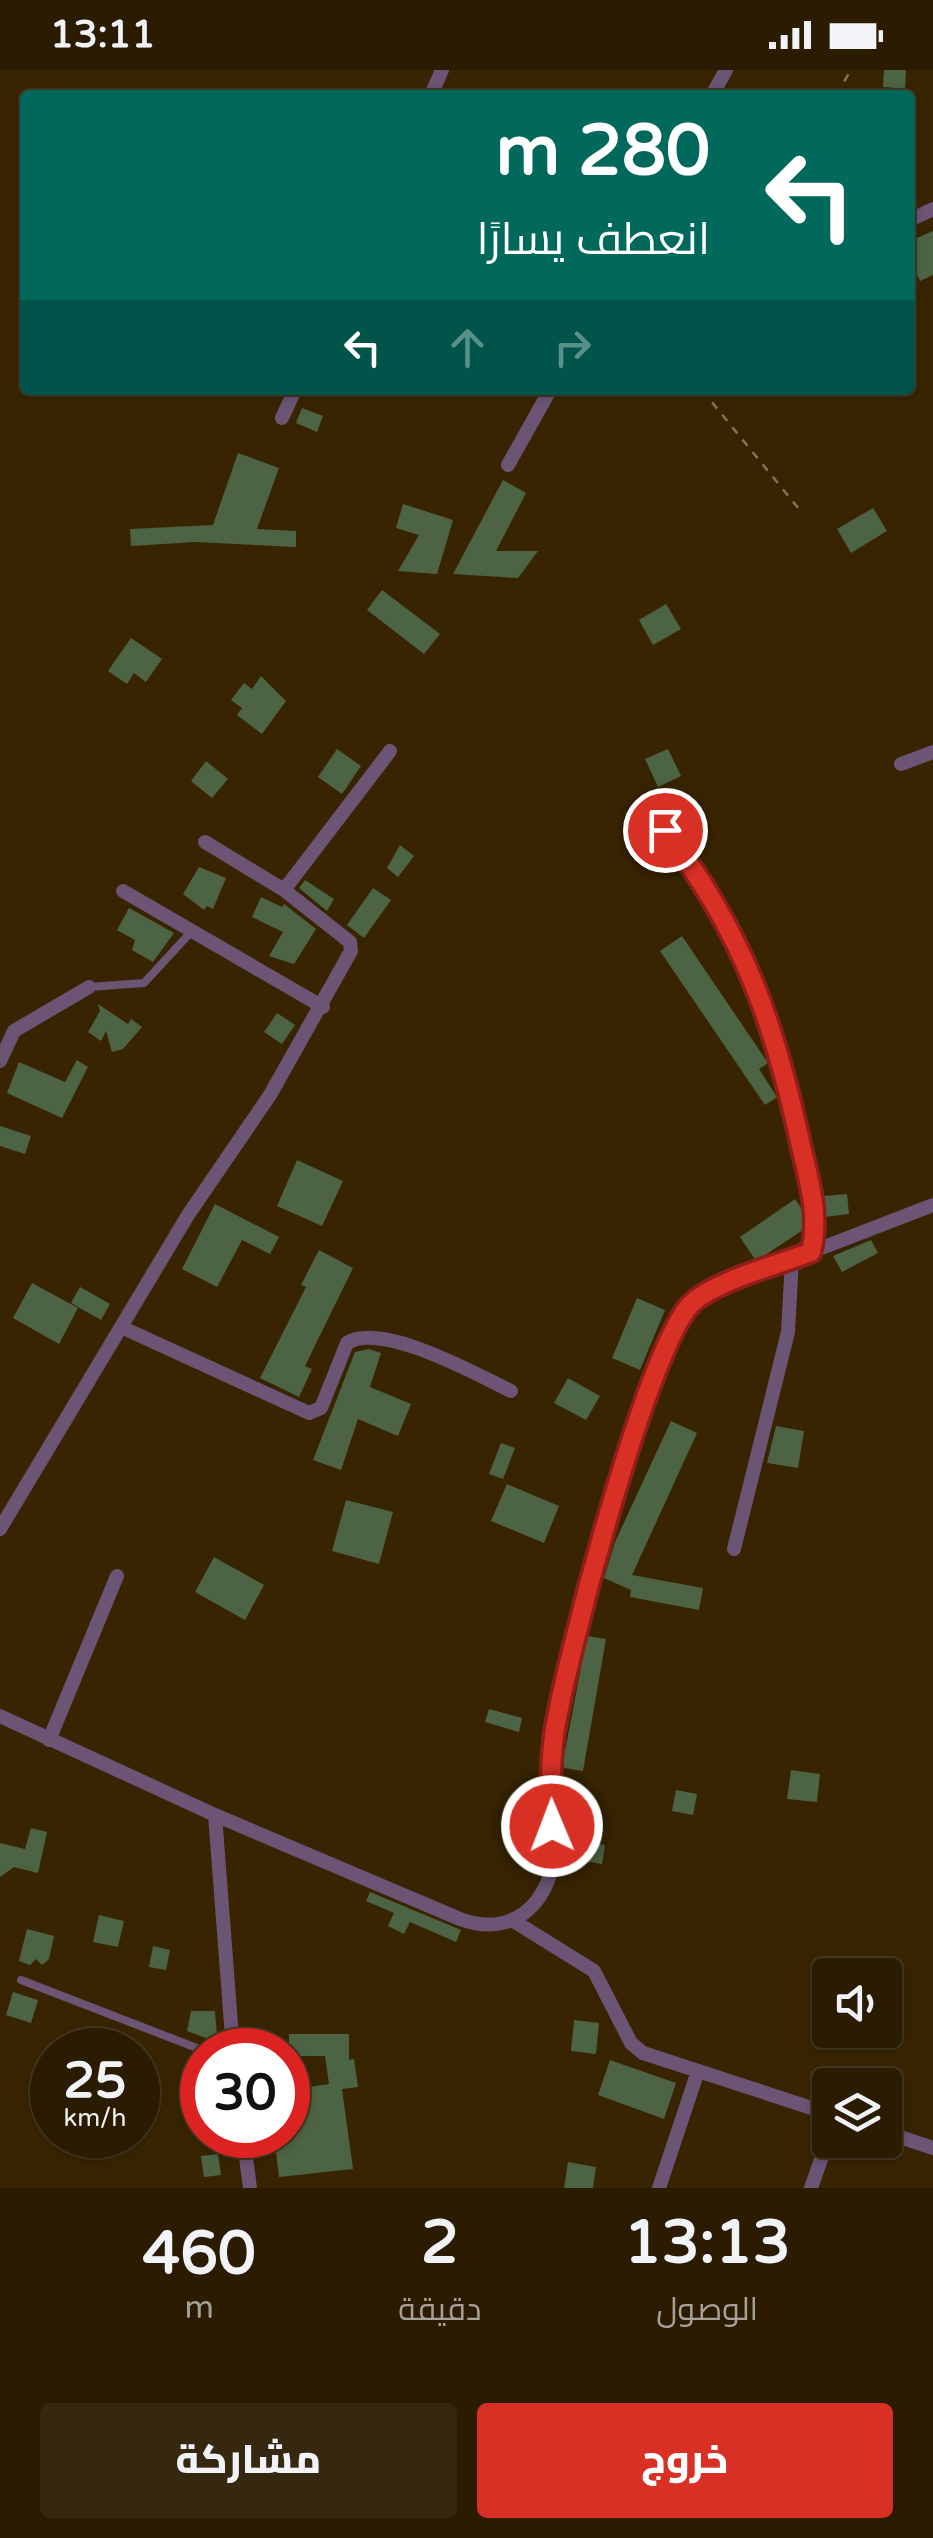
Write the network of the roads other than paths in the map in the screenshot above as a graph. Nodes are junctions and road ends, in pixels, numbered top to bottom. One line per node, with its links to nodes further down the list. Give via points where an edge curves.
1 (293, 395): 3 (street)
2 (547, 395): 4 (street)
3 (282, 418)
4 (508, 465)
5 (390, 752): 10 (street)
6 (933, 752): 7 (street)
7 (901, 764)
8 (665, 830): 17 (street, via 724,915 773,1036 813,1199)
9 (205, 842): 10 (street)
10 (284, 890): 14 (street, via 353,946)
11 (123, 891): 12 (street)
12 (192, 931): 13 (lane, via 144,983); 14 (street)
13 (89, 986): 15 (street, via 14,1031)
14 (323, 1007): 19 (street)
15 (0, 1061)
16 (933, 1205): 17 (street)
17 (811, 1252): 18 (street)
18 (792, 1260): 22 (street, via 788,1332); 27 (street, via 700,1296 670,1335 646,1397 563,1692 551,1768 554,1849 548,1880 537,1900)
19 (121, 1327): 20 (street, via 309,1413 322,1408 347,1343 362,1336 395,1342); 21 (street)
20 (510, 1390)
21 (0, 1529)
22 (734, 1548)
23 (118, 1576): 25 (street)
24 (0, 1716): 25 (street)
25 (50, 1740): 26 (street)
26 (215, 1815): 27 (street, via 479,1927); 29 (street)
27 (512, 1920): 31 (street, via 594,1971 638,2049)
28 (21, 1980): 30 (lane)
29 (231, 2028)
30 (180, 2041)
31 (698, 2071): 32 (street); 38 (street)
32 (812, 2108)
33 (902, 2138): 34 (street)
34 (933, 2148)
35 (246, 2158): 37 (street)
36 (822, 2158): 39 (street)
37 (250, 2188)
38 (659, 2188)
39 (811, 2188)

